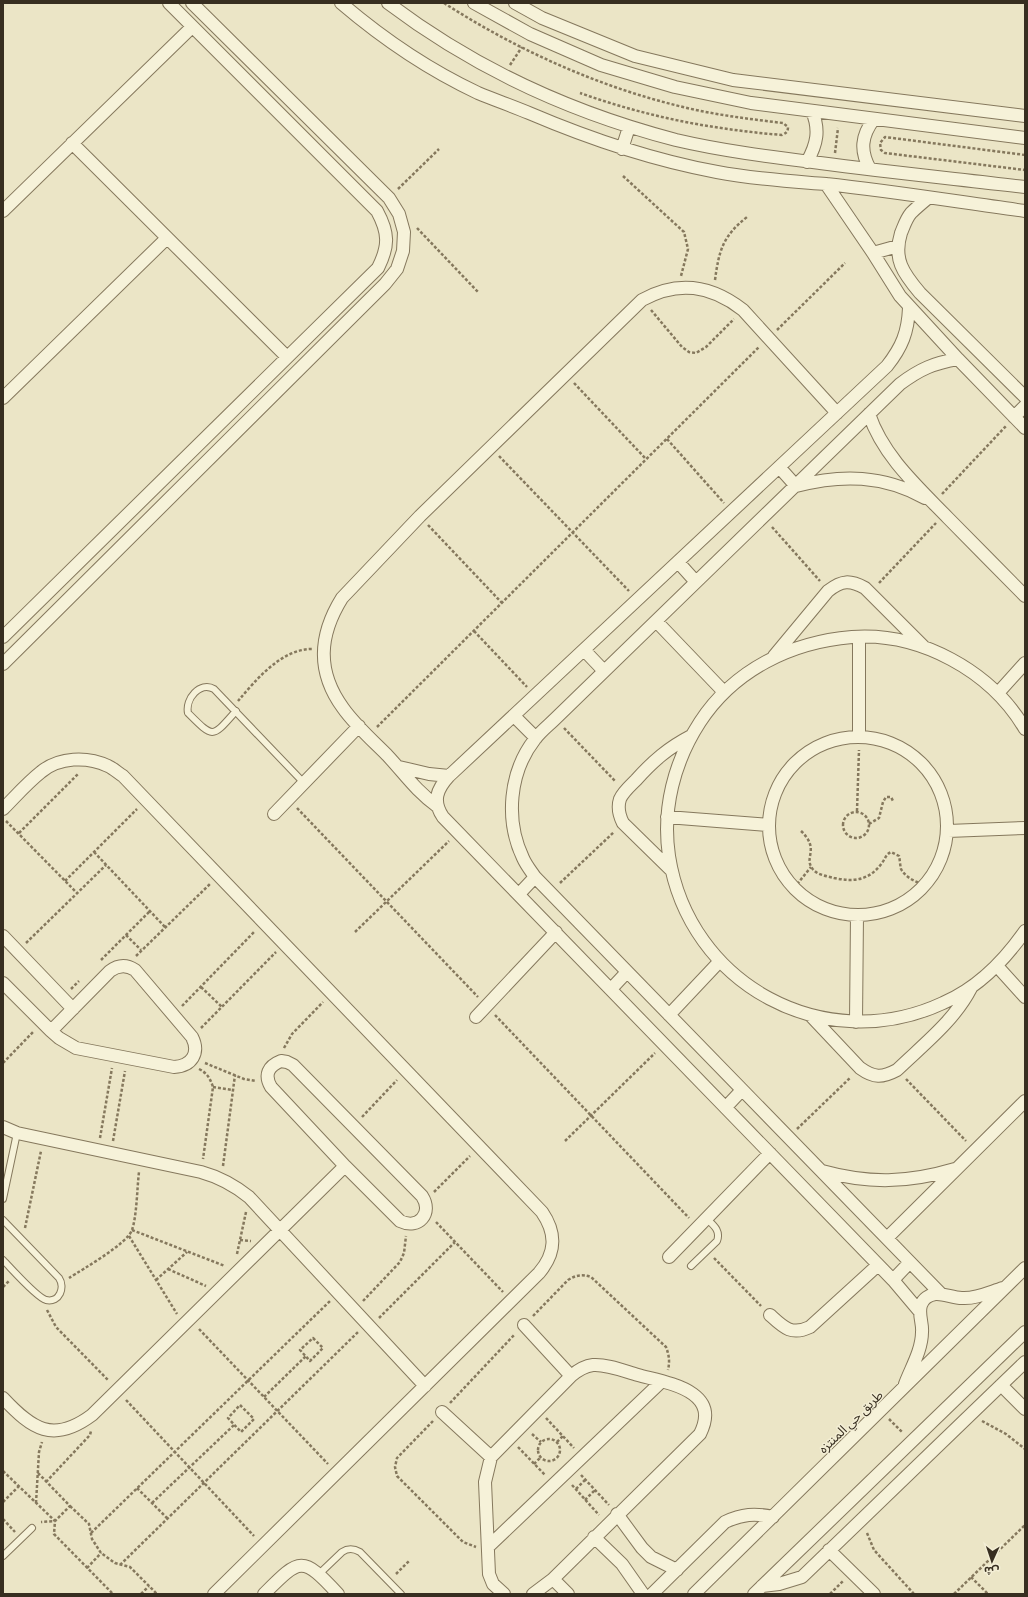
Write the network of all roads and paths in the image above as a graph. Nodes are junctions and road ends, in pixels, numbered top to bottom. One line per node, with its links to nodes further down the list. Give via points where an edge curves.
1 (169, 3): 7 (street)
2 (192, 3): 32 (street)
3 (341, 3): 23 (street, via 428,65 478,93)
4 (388, 3): 12 (street, via 448,44)
5 (474, 3): 8 (street)
6 (515, 3): 16 (street, via 542,18 635,56 733,80)
7 (192, 26): 21 (street); 51 (street, via 377,212 384,224 386,247 378,268)
8 (530, 34): 10 (path); 14 (street, via 601,65 675,87 751,103)
9 (505, 59): 10 (path)
10 (511, 63): 11 (path); 12 (path)
11 (518, 66)
12 (503, 75): 18 (street, via 582,110)
13 (575, 91): 19 (path, via 675,121)
14 (812, 111): 15 (street); 25 (street, via 817,136 813,152)
15 (839, 114): 17 (street); 26 (path)
16 (1025, 116)
17 (874, 119): 20 (street); 27 (street, via 868,128 862,149)
18 (629, 127): 23 (street); 25 (street, via 727,150)
19 (773, 134)
20 (1025, 138)
21 (72, 143): 34 (street); 38 (street)
22 (439, 149): 32 (path)
23 (622, 149): 30 (street, via 717,172 767,180)
24 (1025, 155): 28 (path, via 885,137 880,143 885,153)
25 (807, 162): 26 (street)
26 (834, 165): 27 (street)
27 (870, 169): 31 (street)
28 (1025, 170)
29 (622, 176): 44 (path, via 684,232 688,249)
30 (826, 184): 33 (street); 40 (street)
31 (1025, 187)
32 (389, 198): 87 (street, via 399,214 404,232 404,245 397,269 385,284)
33 (928, 198): 35 (street); 39 (street, via 911,213 904,225)
34 (3, 211)
35 (1025, 211)
36 (747, 217): 46 (path, via 735,226 726,238 720,253)
37 (415, 226): 45 (path)
38 (167, 238): 51 (street); 55 (street)
39 (898, 246): 40 (street); 42 (street)
40 (874, 253): 43 (street)
41 (845, 263): 50 (path)
42 (902, 267): 43 (street); 54 (street, via 920,293)
43 (888, 280): 48 (street)
44 (677, 288): 46 (street); 47 (street)
45 (478, 292)
46 (713, 292): 49 (street)
47 (642, 300): 49 (path, via 682,347 696,353 706,347); 53 (street)
48 (909, 308): 52 (street); 57 (street, via 908,324 897,354)
49 (743, 310): 50 (street)
50 (768, 338): 57 (street); 61 (path)
51 (287, 357): 82 (street)
52 (958, 359): 58 (street, via 927,366 913,374); 59 (street)
53 (565, 374): 62 (street); 63 (path)
54 (1025, 397)
55 (3, 398)
56 (1025, 406): 59 (street)
57 (837, 413): 64 (street)
58 (869, 414): 65 (street); 66 (street, via 884,447)
59 (1014, 417): 60 (street); 66 (path)
60 (1025, 428)
61 (667, 439): 63 (path); 67 (path)
62 (491, 447): 69 (street); 71 (path)
63 (646, 459): 71 (path)
64 (780, 467): 65 (street); 67 (street)
65 (796, 486): 66 (street, via 836,478 870,480 897,486); 70 (street)
66 (934, 503): 68 (street)
67 (732, 512): 72 (street)
68 (944, 514): 75 (path); 76 (street)
69 (420, 516): 78 (path); 83 (street, via 342,598 332,613)
70 (763, 517): 73 (street); 74 (path)
71 (573, 533): 77 (path); 78 (path)
72 (678, 562): 73 (street); 77 (street)
73 (696, 582): 79 (street)
74 (828, 591): 75 (street, via 836,584 846,582 856,583); 86 (street)
75 (870, 592): 84 (street)
76 (1025, 596)
77 (637, 600): 85 (street)
78 (502, 603): 80 (path)
79 (656, 621): 89 (street); 90 (street)
80 (474, 631): 92 (path); 98 (path)
81 (859, 636): 84 (street, via 893,639); 86 (street, via 801,646); 100 (street)
82 (3, 638)
83 (323, 648): 93 (path, via 294,653 268,668); 96 (street, via 325,670 332,691 343,709)
84 (925, 648): 91 (street, via 958,663)
85 (584, 650): 89 (street); 92 (street)
86 (773, 657): 90 (street, via 747,673)
87 (3, 664)
88 (1025, 664): 91 (street)
89 (604, 671): 95 (street)
90 (724, 692): 99 (street)
91 (998, 693): 97 (street)
92 (535, 696): 94 (street)
93 (234, 709): 93 (lane, via 214,689 205,687 200,688 188,700 187,709 188,713 210,732 219,730); 105 (lane)
94 (514, 716): 101 (street); 104 (street)
95 (555, 719): 101 (street); 106 (path)
96 (360, 726): 98 (street); 105 (street)
97 (1025, 729)
98 (368, 736): 103 (street)
99 (691, 736): 106 (street, via 654,760); 113 (street, via 679,762 671,789)
100 (859, 737): 111 (path); 117 (street, via 831,741 806,753 795,762 773,798); 120 (street, via 888,742 913,755 924,765 940,789 946,809)
101 (536, 738): 128 (street, via 516,775 512,796 512,818 518,845)
102 (92, 760): 107 (street, via 109,766 123,776); 110 (street, via 74,759 57,763 41,772); 122 (path)
103 (398, 767): 104 (street); 109 (street, via 416,789)
104 (449, 776): 109 (street, via 438,791)
105 (304, 783): 112 (street)
106 (625, 791): 115 (street, via 619,807)
107 (146, 800): 123 (path); 127 (street)
108 (893, 801): 116 (path, via 891,797 886,797 880,818)
109 (438, 806): 121 (street, via 443,817)
110 (3, 809)
111 (857, 811): 116 (path, via 866,816); 116 (path, via 844,819 846,834 850,837 861,837 868,830)
112 (274, 814)
113 (667, 817): 117 (street); 126 (street)
114 (3, 818): 122 (path)
115 (623, 823): 126 (street); 133 (path)
116 (869, 824)
117 (769, 825): 131 (street, via 773,853 778,866)
118 (1025, 828): 120 (street)
119 (801, 831): 125 (path, via 811,845)
120 (948, 831): 130 (street, via 941,860)
121 (458, 832): 134 (street); 140 (path)
122 (19, 833): 129 (path)
123 (94, 852): 124 (path); 129 (path)
124 (106, 865): 132 (path); 135 (path)
125 (811, 868): 130 (path, via 827,876 858,880 878,868 891,852 899,856 901,868 907,875 915,882); 131 (path)
126 (672, 871): 148 (street, via 682,904 698,934)
127 (219, 875): 137 (street); 138 (path)
128 (535, 877): 133 (street); 134 (street)
129 (65, 881): 132 (path)
130 (925, 885): 136 (street, via 901,904 872,914)
131 (794, 888): 136 (street, via 817,905 843,914)
132 (77, 893): 146 (path)
133 (550, 893): 151 (street)
134 (519, 894): 141 (street)
135 (150, 911): 138 (path); 142 (path)
136 (858, 915): 167 (street)
137 (264, 922): 144 (street); 154 (path)
138 (165, 927): 145 (path)
139 (1025, 931): 150 (street)
140 (354, 932)
141 (556, 932): 156 (street); 165 (street)
142 (126, 935): 145 (path); 147 (path)
143 (3, 936): 146 (street)
144 (284, 943): 157 (street); 160 (path)
145 (141, 950): 149 (path)
146 (17, 951): 159 (street)
147 (99, 961)
148 (720, 962): 163 (street); 164 (street, via 761,994)
149 (125, 966): 161 (street, via 110,971); 162 (street, via 135,970)
150 (997, 966): 155 (street); 158 (street)
151 (627, 972): 156 (street); 163 (street)
152 (84, 977): 159 (path)
153 (3, 983): 166 (street)
154 (201, 987): 160 (path); 162 (path)
155 (971, 988): 167 (street, via 945,1003 916,1014); 177 (street, via 949,1021)
156 (611, 989): 170 (street)
157 (332, 993): 174 (path, via 292,1034 284,1047); 178 (street)
158 (1025, 997)
159 (62, 998): 161 (street)
160 (222, 1007): 169 (path)
161 (73, 1009): 168 (street)
162 (173, 1015): 169 (street)
163 (669, 1015): 183 (street)
164 (810, 1015): 167 (street); 176 (street)
165 (476, 1017)
166 (42, 1022): 168 (street); 175 (path)
167 (856, 1022)
168 (51, 1031): 171 (street, via 76,1048)
169 (192, 1037): 173 (street, via 196,1051)
170 (665, 1044): 185 (street); 191 (path)
171 (114, 1056): 172 (street); 193 (path)
172 (128, 1058): 173 (street, via 174,1067); 195 (path)
173 (191, 1061): 179 (path); 181 (path, via 206,1072)
174 (281, 1061): 180 (street, via 270,1068 267,1074); 186 (street, via 293,1065)
175 (3, 1063)
176 (860, 1068): 177 (street, via 868,1074 878,1076 888,1075); 189 (path)
177 (897, 1070): 194 (path)
178 (406, 1071): 186 (path); 192 (street)
179 (235, 1075): 180 (path, via 252,1081); 182 (path)
180 (268, 1081): 198 (street)
181 (213, 1087): 182 (path); 201 (path)
182 (233, 1090): 202 (path)
183 (742, 1090): 185 (street); 189 (street)
184 (1025, 1101): 194 (street)
185 (726, 1107): 196 (street)
186 (353, 1126): 205 (street)
187 (3, 1127): 188 (street)
188 (17, 1133): 190 (street); 204 (lane)
189 (788, 1137): 200 (street)
190 (43, 1139): 193 (street); 213 (path)
191 (565, 1141)
192 (480, 1146): 205 (path); 233 (street, via 542,1212 552,1232 552,1249 547,1265)
193 (98, 1150): 195 (street)
194 (975, 1151): 199 (street)
195 (111, 1153): 197 (street)
196 (770, 1153): 206 (street); 220 (street)
197 (141, 1159): 201 (street); 209 (path)
198 (346, 1166): 208 (street, via 400,1221); 210 (street)
199 (958, 1168): 200 (street, via 936,1175 890,1181 843,1177); 212 (street)
200 (820, 1170): 212 (street)
201 (201, 1172): 202 (street)
202 (222, 1179): 203 (street)
203 (249, 1198): 210 (street); 224 (path)
204 (3, 1199)
205 (425, 1206): 208 (street, via 420,1220); 214 (path)
206 (706, 1218): 215 (lane, via 718,1233 717,1241); 217 (street)
207 (3, 1220): 213 (lane)
208 (405, 1223): 234 (path, via 406,1243 400,1262)
209 (132, 1230): 211 (path); 216 (path)
210 (280, 1231): 224 (street); 230 (street)
211 (129, 1236): 225 (path); 227 (path)
212 (887, 1238): 219 (street)
213 (23, 1240): 227 (lane)
214 (455, 1242): 233 (path); 238 (path)
215 (707, 1250): 221 (lane); 236 (path)
216 (187, 1252): 223 (path); 224 (path)
217 (669, 1257)
218 (3, 1260): 232 (lane)
219 (910, 1262): 226 (street); 231 (street)
220 (878, 1264): 226 (street); 236 (street, via 804,1330 783,1327)
221 (691, 1266)
222 (1025, 1268): 228 (street, طريق حي المنتزه)
223 (168, 1269): 225 (path); 229 (path)
224 (236, 1270): 229 (street)
225 (156, 1280): 237 (path)
226 (893, 1280): 235 (street)
227 (62, 1283): 232 (lane, via 60,1294 56,1298)
228 (1007, 1286): 231 (street, via 968,1298); 248 (street, طريق حي المنتزه)
229 (218, 1291): 237 (street)
230 (339, 1293): 234 (street); 244 (path)
231 (941, 1294): 235 (street, via 929,1296 924,1300)
232 (45, 1300): 249 (path, via 56,1327)
233 (512, 1301): 247 (street)
234 (354, 1310): 238 (street)
235 (920, 1312): 248 (street, via 921,1341)
236 (770, 1315)
237 (187, 1322): 244 (path); 249 (street)
238 (368, 1325): 247 (street); 254 (path)
239 (524, 1325): 243 (street); 245 (path, via 568,1280 579,1275 591,1277 666,1346 669,1365); 256 (path)
240 (1025, 1332): 264 (street)
241 (306, 1356): 241 (path, via 310,1361 323,1348 313,1338 300,1350); 250 (path)
242 (1025, 1362): 246 (street)
243 (571, 1376): 245 (street, via 585,1367 600,1365); 253 (street)
244 (248, 1381): 250 (path); 266 (path)
245 (661, 1382): 268 (street); 292 (street, via 689,1390 696,1395 705,1409 704,1426 700,1434)
246 (1001, 1385): 252 (street); 257 (street)
247 (425, 1386): 275 (street)
248 (903, 1389): 255 (street, طريق حي المنتزه)
249 (117, 1390): 258 (street); 266 (path)
250 (264, 1397): 254 (path)
251 (3, 1398): 260 (street, via 22,1418 35,1426)
252 (1025, 1409)
253 (538, 1410): 261 (path); 262 (street)
254 (277, 1411): 275 (path); 281 (path)
255 (881, 1411): 264 (path); 293 (street, طريق حي المنتزه)
256 (442, 1412): 267 (street); 305 (path, via 397,1458 395,1472 463,1542 475,1547)
257 (973, 1412): 265 (path, via 985,1423 1006,1434); 297 (street)
258 (92, 1415): 260 (street, via 80,1424 65,1430); 280 (path, via 90,1435)
259 (234, 1425): 259 (path, via 228,1418 240,1405 254,1419 241,1432); 272 (path)
260 (50, 1430): 274 (path, via 43,1438 39,1452)
261 (563, 1436): 263 (path); 268 (path)
262 (509, 1438): 267 (street); 270 (path)
263 (557, 1442): 269 (path, via 560,1450 556,1458 549,1461); 269 (path, via 551,1439 540,1442 538,1452)
264 (911, 1442): 319 (street)
265 (1025, 1449)
266 (175, 1452): 272 (path); 284 (path)
267 (490, 1457): 305 (street, via 485,1482)
268 (583, 1457): 271 (street)
269 (541, 1458): 270 (path)
270 (534, 1464): 282 (path)
271 (573, 1466): 277 (street); 279 (path)
272 (189, 1467): 281 (path); 290 (path)
273 (3, 1471): 276 (path)
274 (38, 1473): 280 (path); 289 (path)
275 (336, 1473): 304 (street)
276 (6, 1474): 278 (path); 283 (path)
277 (563, 1475): 282 (street); 285 (path)
278 (3, 1476)
279 (585, 1480): 285 (path); 286 (path)
280 (46, 1482): 291 (path)
281 (203, 1483): 294 (path); 304 (path)
282 (554, 1484): 305 (street)
283 (19, 1486): 288 (path); 289 (path)
284 (137, 1488): 290 (path); 301 (path)
285 (576, 1489): 287 (path)
286 (595, 1490): 287 (path); 292 (path)
287 (585, 1500): 298 (path)
288 (3, 1502)
289 (36, 1503): 296 (path)
290 (152, 1503): 294 (path)
291 (70, 1506): 296 (path); 301 (path, via 89,1524)
292 (617, 1514): 298 (street); 312 (street, via 651,1557)
293 (773, 1517): 312 (street, via 747,1514 725,1522); 332 (street, طريق حي المنتزه)
294 (167, 1518): 310 (path)
295 (3, 1519): 303 (path)
296 (55, 1521): 300 (path, via 38,1523); 311 (path, via 54,1534)
297 (859, 1522): 306 (street); 335 (path, via 874,1550)
298 (607, 1524): 302 (street)
299 (1025, 1525): 315 (path)
300 (32, 1528): 303 (lane)
301 (90, 1533): 307 (path)
302 (594, 1537): 316 (street); 330 (street, via 622,1564)
303 (21, 1538): 308 (lane)
304 (262, 1546): 323 (street)
305 (488, 1547): 327 (street, via 488,1574 493,1584)
306 (829, 1550): 313 (street); 319 (street, via 802,1577)
307 (101, 1553): 310 (path); 311 (path)
308 (3, 1556)
309 (409, 1561): 317 (path)
310 (120, 1565): 318 (path, via 130,1567)
311 (87, 1568): 320 (path)
312 (676, 1570): 331 (street)
313 (852, 1572): 333 (path); 334 (street)
314 (319, 1574): 317 (lane, via 342,1552 351,1549 360,1552); 324 (street, via 306,1566 292,1568); 325 (street)
315 (971, 1577): 336 (path); 337 (path)
316 (553, 1579): 328 (street); 329 (street)
317 (388, 1581): 326 (lane)
318 (149, 1586): 321 (path); 322 (path)
319 (758, 1590)
320 (113, 1594)
321 (141, 1594)
322 (157, 1594)
323 (214, 1594)
324 (264, 1594)
325 (338, 1594)
326 (401, 1594)
327 (504, 1594)
328 (533, 1594)
329 (568, 1594)
330 (643, 1594)
331 (652, 1594)
332 (694, 1594)
333 (830, 1594)
334 (874, 1594)
335 (914, 1594)
336 (954, 1594)
337 (988, 1594)

